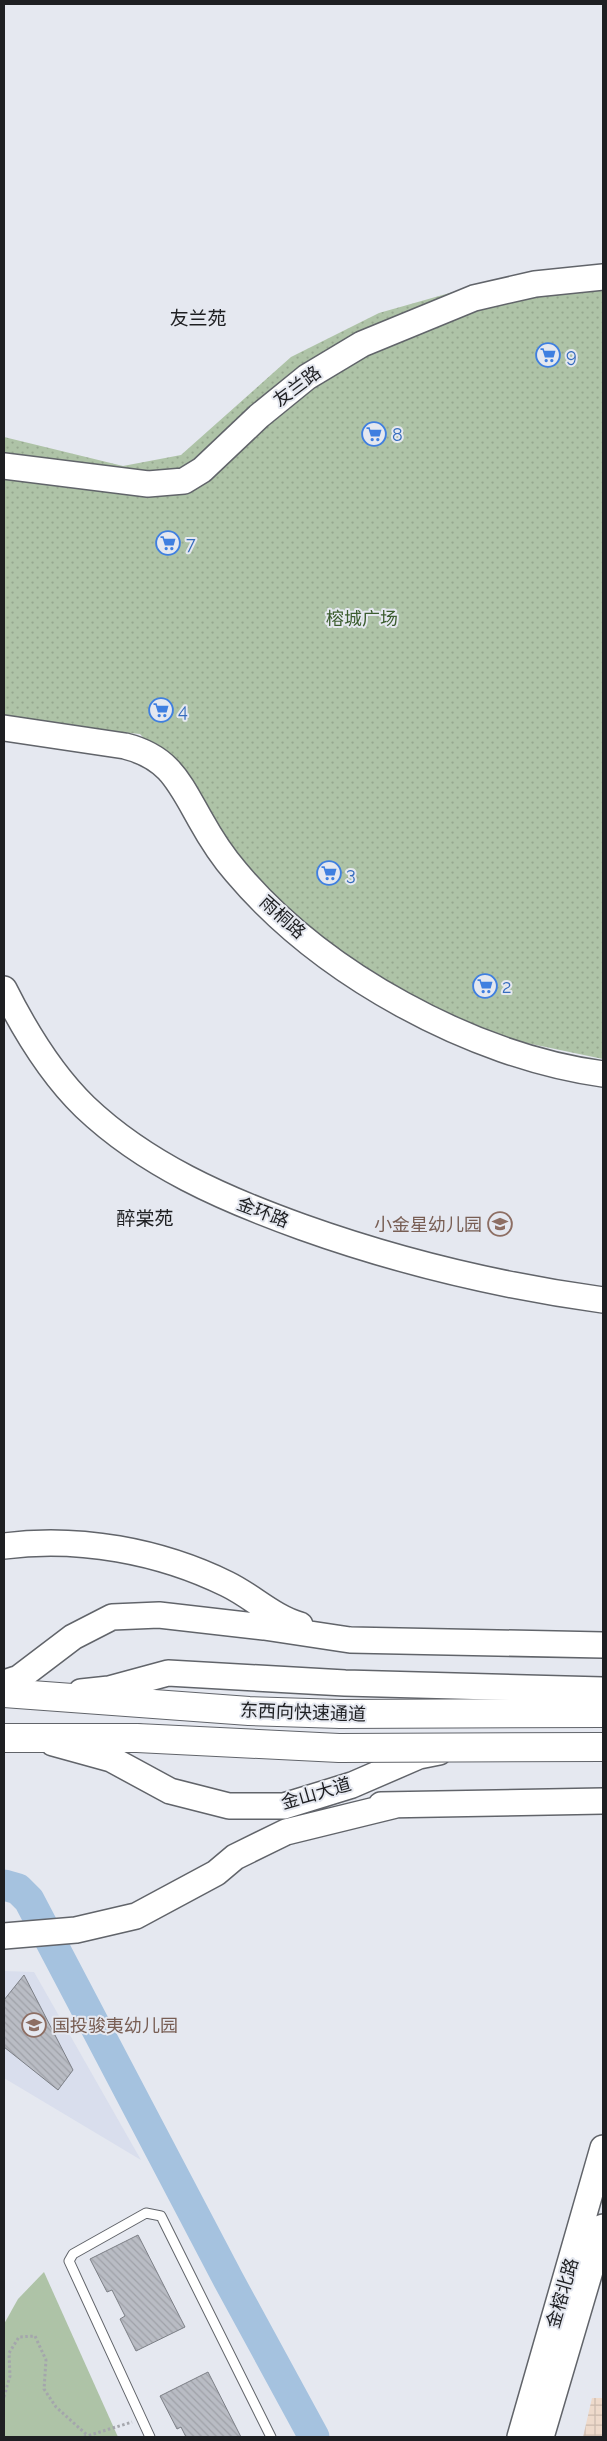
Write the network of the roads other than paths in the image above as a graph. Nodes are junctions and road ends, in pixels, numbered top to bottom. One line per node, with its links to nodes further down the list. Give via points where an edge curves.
1 (603, 277): 2 (main road, 友兰路, via 535,284 474,298 362,344 307,377 259,416 202,470 184,481 148,484)
2 (4, 466)
3 (4, 728): 5 (main road, 雨桐路, via 144,750 178,778 236,873 297,931 357,976 405,1006 468,1035 537,1061)
4 (4, 989): 6 (main road, 金环路, via 34,1042 84,1106 121,1137 192,1182 363,1248 498,1282)
5 (603, 1074)
6 (603, 1300)
7 (4, 1546): 8 (main road, via 35,1542 143,1554 209,1575 290,1622)
8 (350, 1640): 9 (main road); 10 (main road, via 159,1615 112,1617 73,1637 19,1678)
9 (603, 1645)
10 (4, 1682)
11 (603, 1690): 13 (main road, via 345,1683 168,1672 109,1689)
12 (4, 1692): 13 (highway, 东西向快速通道)
13 (46, 1696): 14 (highway, 东西向快速通道, via 340,1714)
14 (603, 1713)
15 (4, 1738): 16 (highway, 东西向快速通道)
16 (36, 1738): 18 (highway, 东西向快速通道, bridge, via 137,1738 339,1748); 21 (main road, 金山大道, via 111,1759 170,1792 229,1806)
17 (603, 1742): 21 (main road, 金山大道, via 501,1742 419,1756 352,1785)
18 (603, 1747)
19 (603, 1801): 20 (main road)
20 (396, 1805): 21 (main road); 22 (main road, via 286,1832 234,1857 216,1873 136,1916 76,1930)
21 (284, 1806)
22 (10, 1936)
23 (603, 2148): 27 (main road, 金榕北路)
24 (603, 2227): 28 (main road, 金榕北路)
25 (150, 2437): 26 (lane, via 69,2261 73,2254 146,2213 161,2216)
26 (271, 2437)
27 (520, 2437)
28 (541, 2437)

